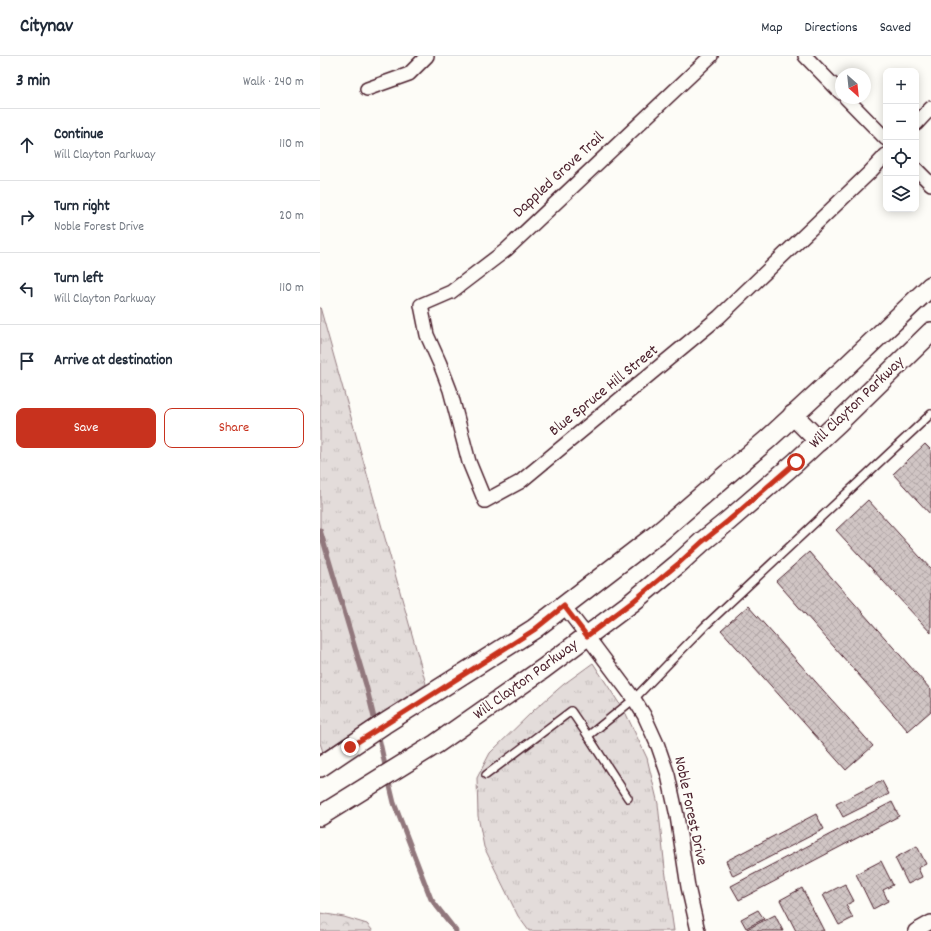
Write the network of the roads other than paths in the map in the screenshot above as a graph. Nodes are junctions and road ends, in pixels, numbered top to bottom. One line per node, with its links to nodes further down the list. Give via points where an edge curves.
1 (427, 56): 5 (street, via 409,74)
2 (711, 56): 14 (street, Dappled Grove Trail, via 506,250 451,292)
3 (805, 56): 4 (street)
4 (835, 87)
5 (367, 89)
6 (852, 104): 9 (street)
7 (931, 108): 8 (street)
8 (919, 121)
9 (883, 136)
10 (883, 158): 14 (street, Blue Spruce Hill Street, via 719,317 520,482 485,501 469,462 450,390 428,335)
11 (919, 172): 12 (street)
12 (931, 184)
13 (931, 286): 17 (main road, Will Clayton Parkway)
14 (421, 305)
15 (931, 332): 18 (main road, Will Clayton Parkway)
16 (931, 414): 21 (lane, via 705,626)
17 (793, 415): 18 (main road); 19 (main road, Will Clayton Parkway, via 660,532)
18 (819, 441): 20 (main road, Will Clayton Parkway, via 678,564)
19 (564, 606): 20 (street, Noble Forest Drive); 23 (main road, Will Clayton Parkway, via 534,630)
20 (587, 636): 21 (street, Noble Forest Drive); 26 (main road, Will Clayton Parkway, via 436,744)
21 (634, 699): 22 (lane); 28 (street, Noble Forest Drive, via 658,746 668,775)
22 (588, 736): 24 (lane, via 571,711); 25 (lane)
23 (320, 767)
24 (486, 775)
25 (628, 798)
26 (320, 816)
27 (931, 922): 29 (street)
28 (698, 931)
29 (915, 931)

